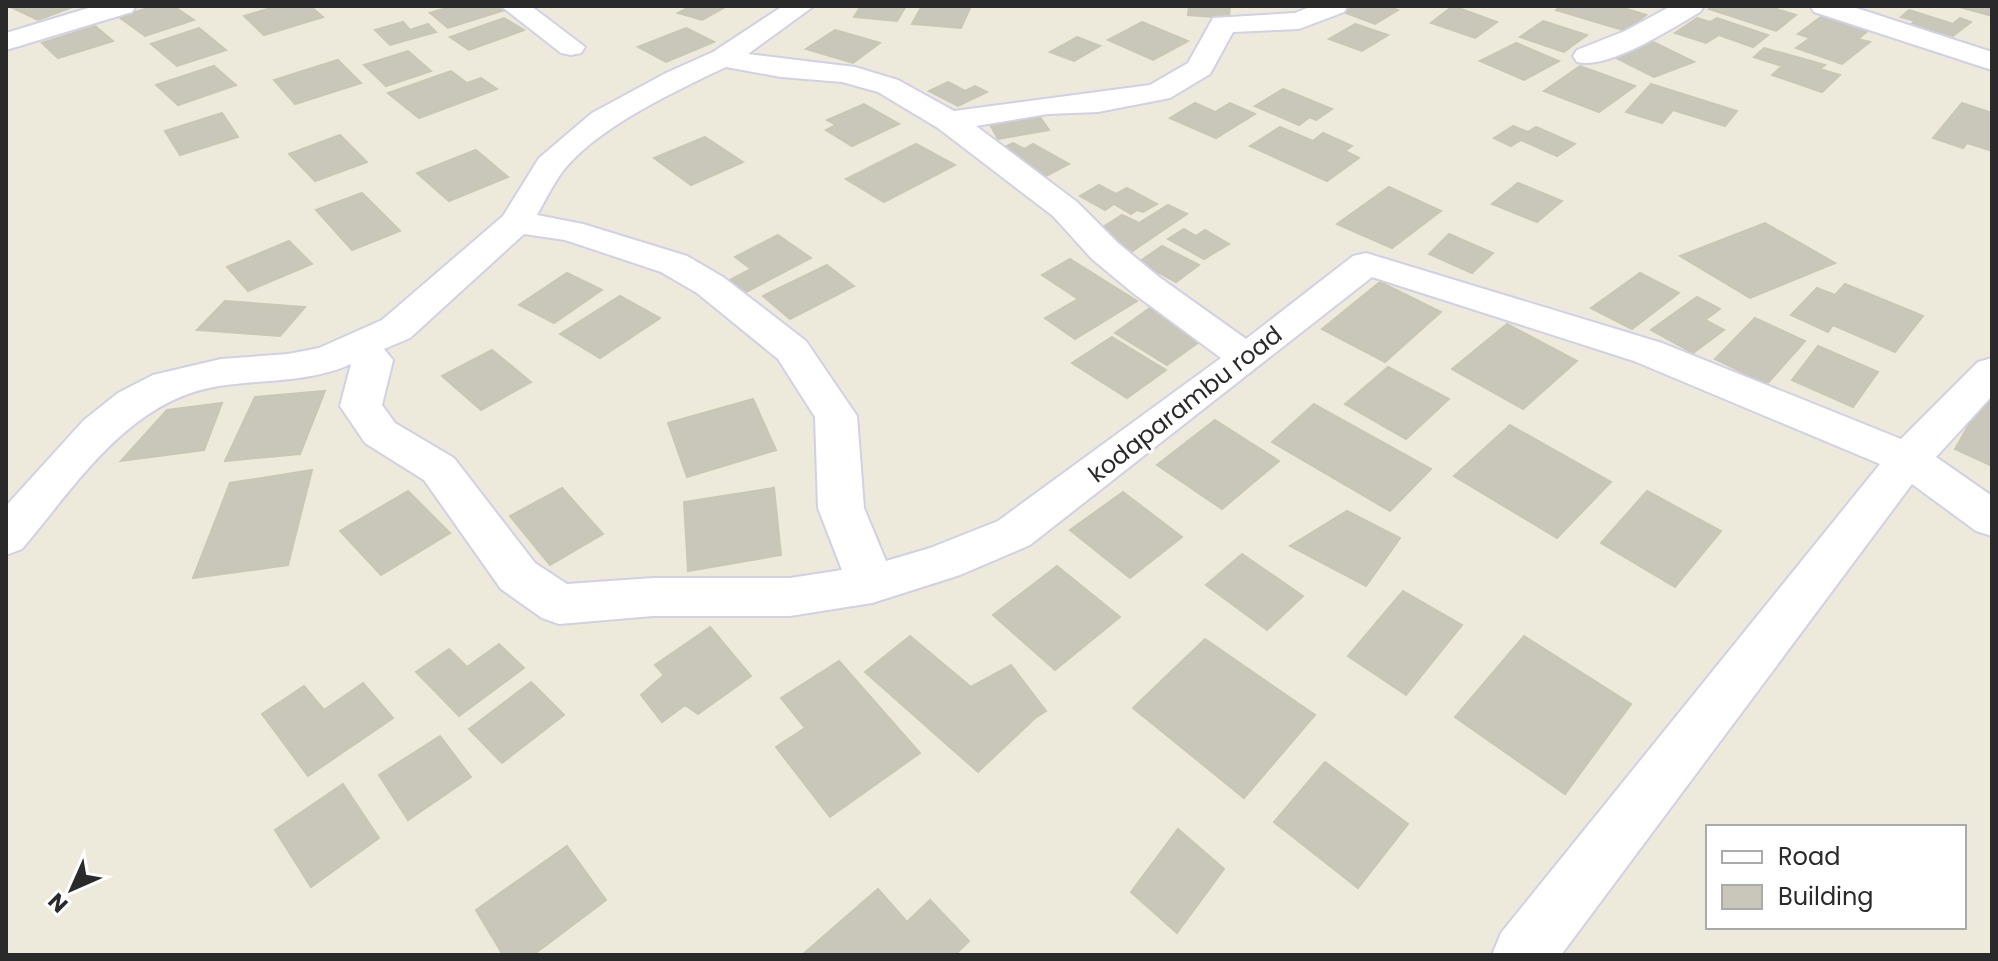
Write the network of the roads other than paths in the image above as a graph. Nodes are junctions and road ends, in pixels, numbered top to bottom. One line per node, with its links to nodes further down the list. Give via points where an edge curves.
1 (123, 6): 8 (street)
2 (514, 6): 9 (street)
3 (801, 6): 11 (street)
4 (1335, 6): 13 (street, via 1299,21 1223,24 1200,68 1159,92)
5 (1643, 6): 7 (street)
6 (1823, 6): 12 (street)
7 (1683, 10): 10 (street)
8 (6, 42)
9 (571, 47)
10 (1587, 56)
11 (723, 58): 13 (street, via 845,73 888,86); 14 (street, via 603,120 550,165)
12 (1992, 61)
13 (949, 121): 16 (street, via 1065,209 1146,285)
14 (516, 222): 15 (street, via 396,329); 21 (street, via 571,231 674,264 710,285 792,350 836,416 841,508)
15 (355, 348): 20 (street, via 288,367 195,377 133,403 99,430); 21 (street, kodaparambu road, via 373,360 361,406 380,433 439,469 518,576 559,604 653,597 790,597)
16 (1247, 358): 18 (street, kodaparambu road, via 1366,264 1648,352); 21 (street, kodaparambu road, via 1014,533)
17 (1992, 371): 18 (street)
18 (1908, 459): 19 (street); 22 (street)
19 (1992, 519)
20 (6, 537)
21 (872, 584)
22 (1523, 955)

